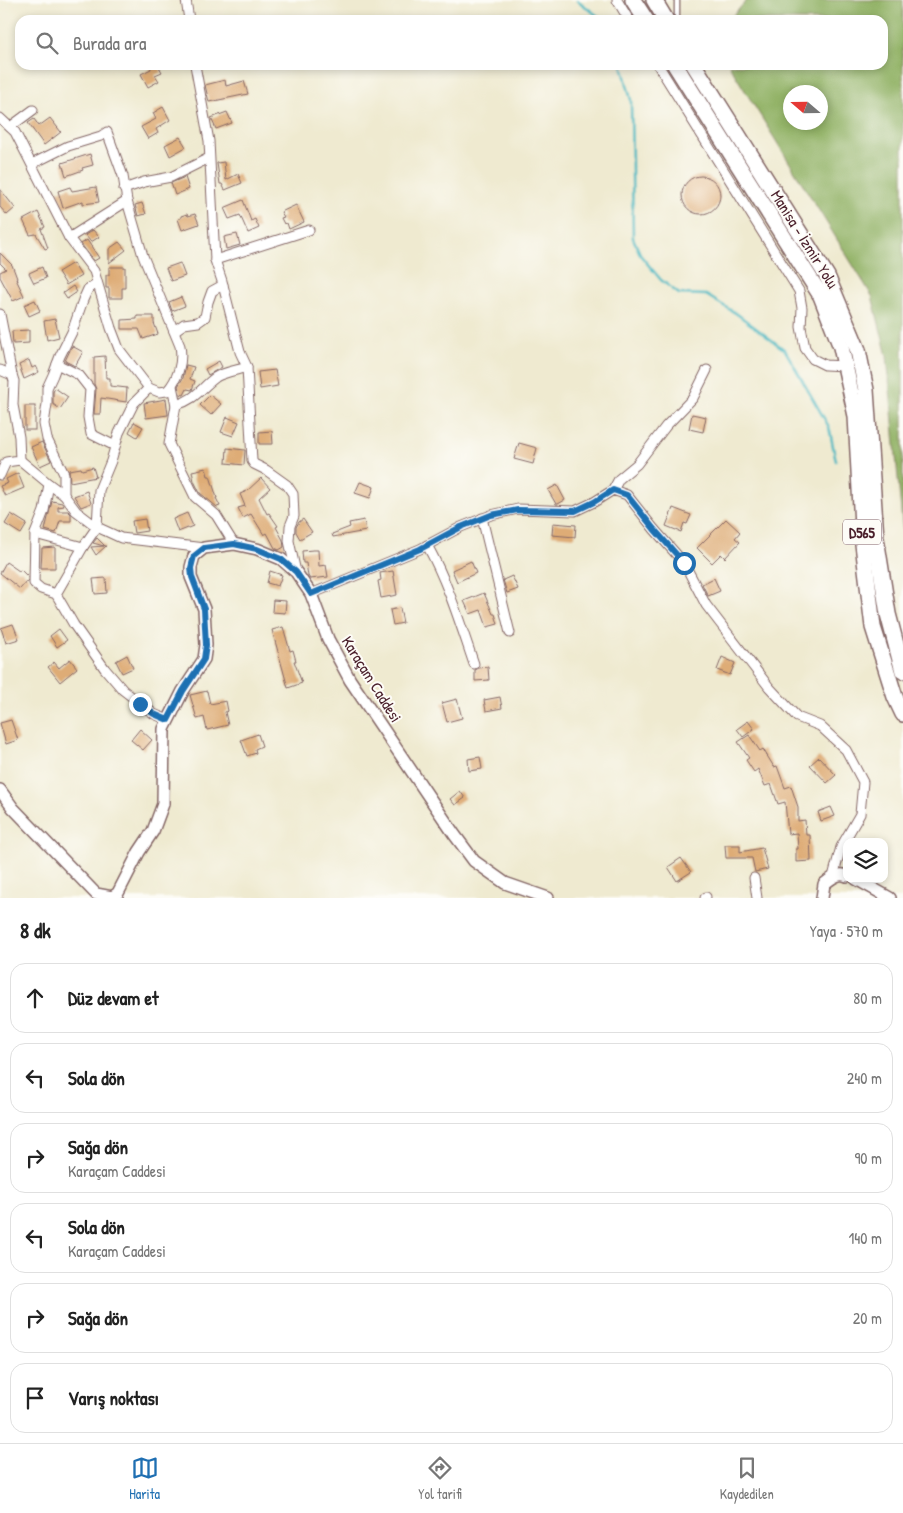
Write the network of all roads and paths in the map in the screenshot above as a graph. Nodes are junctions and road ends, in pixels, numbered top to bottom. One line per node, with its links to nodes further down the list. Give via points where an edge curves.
1 (186, 0): 6 (street)
2 (617, 0): 7 (street)
3 (633, 0): 8 (highway)
4 (654, 0): 9 (highway)
5 (677, 0): 10 (lane)
6 (188, 15)
7 (626, 15)
8 (643, 15)
9 (663, 15)
10 (677, 15)
11 (196, 70): 18 (street)
12 (661, 70): 30 (street, via 799,291 805,348 813,359 825,365)
13 (678, 70): 30 (highway, Manisa - İzmir Yolu / D565, via 821,296)
14 (697, 70): 57 (highway, Manisa - İzmir Yolu / D565, via 827,276 858,350 866,390 876,538 888,614)
15 (33, 110): 17 (street)
16 (0, 118): 17 (street)
17 (10, 127): 19 (street)
18 (209, 158): 20 (street, via 171,176); 24 (street)
19 (32, 164): 20 (street, via 107,132 123,176); 23 (street)
20 (124, 189): 21 (street)
21 (127, 201): 23 (street); 28 (street, via 143,256)
22 (309, 230): 24 (street)
23 (69, 238): 25 (street, via 94,271)
24 (215, 260): 26 (street)
25 (97, 283): 29 (street, via 88,289); 36 (street, via 119,349)
26 (223, 285): 28 (street, via 212,290 205,317); 31 (street, via 240,352)
27 (0, 314): 34 (street)
28 (174, 331): 35 (street, via 182,357)
29 (58, 364): 38 (street, via 79,375 90,389 88,417 91,434); 44 (street, via 47,388 44,424 64,474)
30 (845, 366): 58 (highway, Manisa - İzmir Yolu / D565, via 856,416 863,544 873,627)
31 (247, 367): 37 (street, via 217,376 194,397); 52 (street, via 252,461 287,484 293,494 294,516 289,540)
32 (0, 370): 34 (street)
33 (707, 370): 43 (street, via 693,398 637,464 619,479)
34 (12, 376): 40 (street)
35 (172, 386): 36 (street, via 160,392); 37 (street)
36 (149, 388): 38 (street, via 134,403)
37 (176, 404): 48 (street, via 170,444 195,497 216,514)
38 (116, 446): 46 (street, via 99,490)
39 (3, 460): 40 (street); 41 (street)
40 (20, 460): 42 (street)
41 (0, 475)
42 (49, 484): 44 (street); 47 (street)
43 (613, 490): 45 (street, via 575,511 518,510); 62 (street, via 627,495 684,563 706,605 769,687 796,717 820,726 846,750 863,782 860,814 841,847)
44 (64, 495): 46 (street, via 76,511)
45 (482, 518): 49 (street); 55 (street)
46 (97, 527): 50 (street); 51 (street, via 121,538)
47 (35, 534): 50 (street); 53 (street, via 34,583)
48 (234, 544): 51 (street, Karaçam Caddesi); 52 (street, Karaçam Caddesi, via 281,559)
49 (427, 545): 54 (street); 56 (street, via 455,606)
50 (83, 547): 53 (street)
51 (204, 548): 59 (street, via 194,556 191,568 204,609 204,659)
52 (296, 572): 54 (street, Karaçam Caddesi)
53 (56, 594): 59 (street, via 105,670 123,690 154,714)
54 (311, 594): 65 (street, Karaçam Caddesi, via 328,639 350,680 474,861 504,883)
55 (510, 633)
56 (474, 664)
57 (903, 671)
58 (903, 714)
59 (168, 720): 60 (street, via 164,729 163,804 153,831 118,893 112,897 96,894 86,885)
60 (0, 790)
61 (843, 874): 62 (street)
62 (833, 877): 67 (street, via 824,884)
63 (754, 878): 66 (street)
64 (863, 883): 68 (street)
65 (548, 898)
66 (757, 898)
67 (822, 898)
68 (890, 898)

